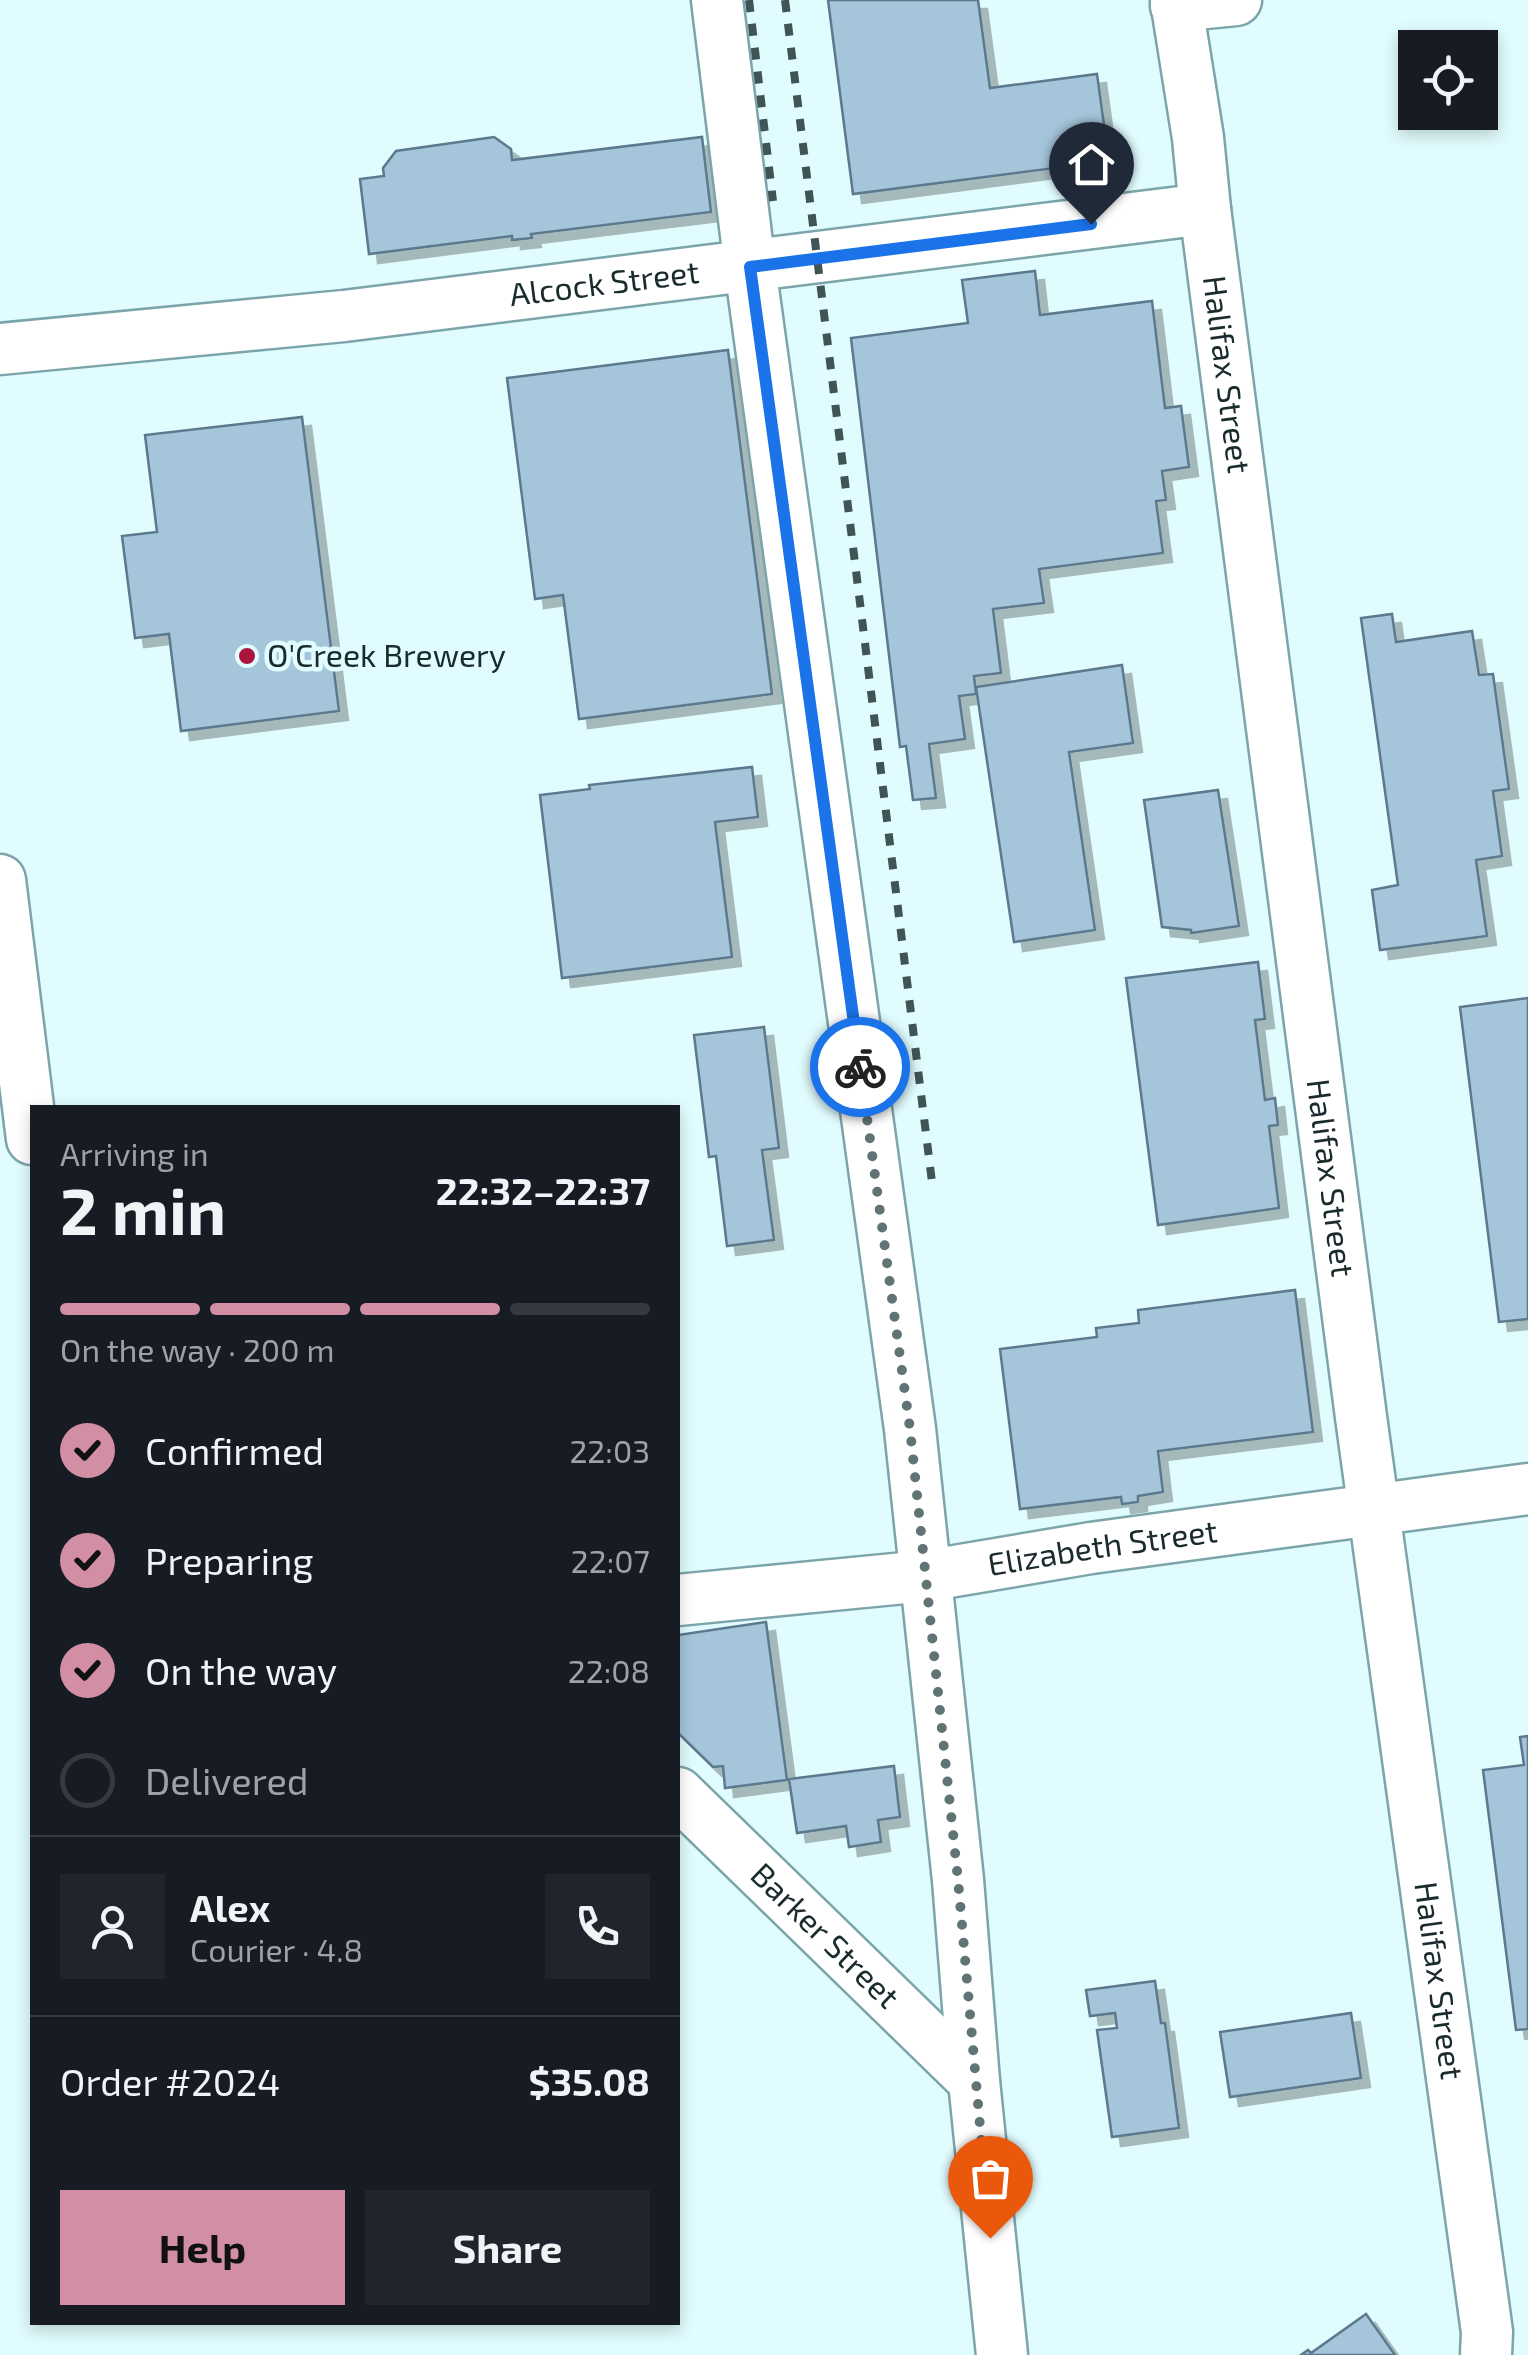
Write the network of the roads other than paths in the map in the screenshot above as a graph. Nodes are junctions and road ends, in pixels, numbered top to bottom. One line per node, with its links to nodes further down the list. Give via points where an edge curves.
1 (717, 0): 5 (street)
2 (1236, 0): 3 (street)
3 (1176, 3): 4 (street, Halifax Street)
4 (1204, 209): 5 (street, Alcock Street); 10 (street, Halifax Street)
5 (750, 267): 6 (street, Alcock Street); 11 (street)
6 (0, 349)
7 (0, 880): 8 (street)
8 (30, 1123)
9 (1528, 1489): 10 (street, Elizabeth Street)
10 (1374, 1510): 11 (street, Elizabeth Street); 16 (street, Halifax Street)
11 (925, 1576): 12 (street, Elizabeth Street); 14 (street)
12 (680, 1600)
13 (680, 1795): 14 (street, Barker Street)
14 (974, 2081): 15 (street)
15 (1002, 2355)
16 (1486, 2355)

